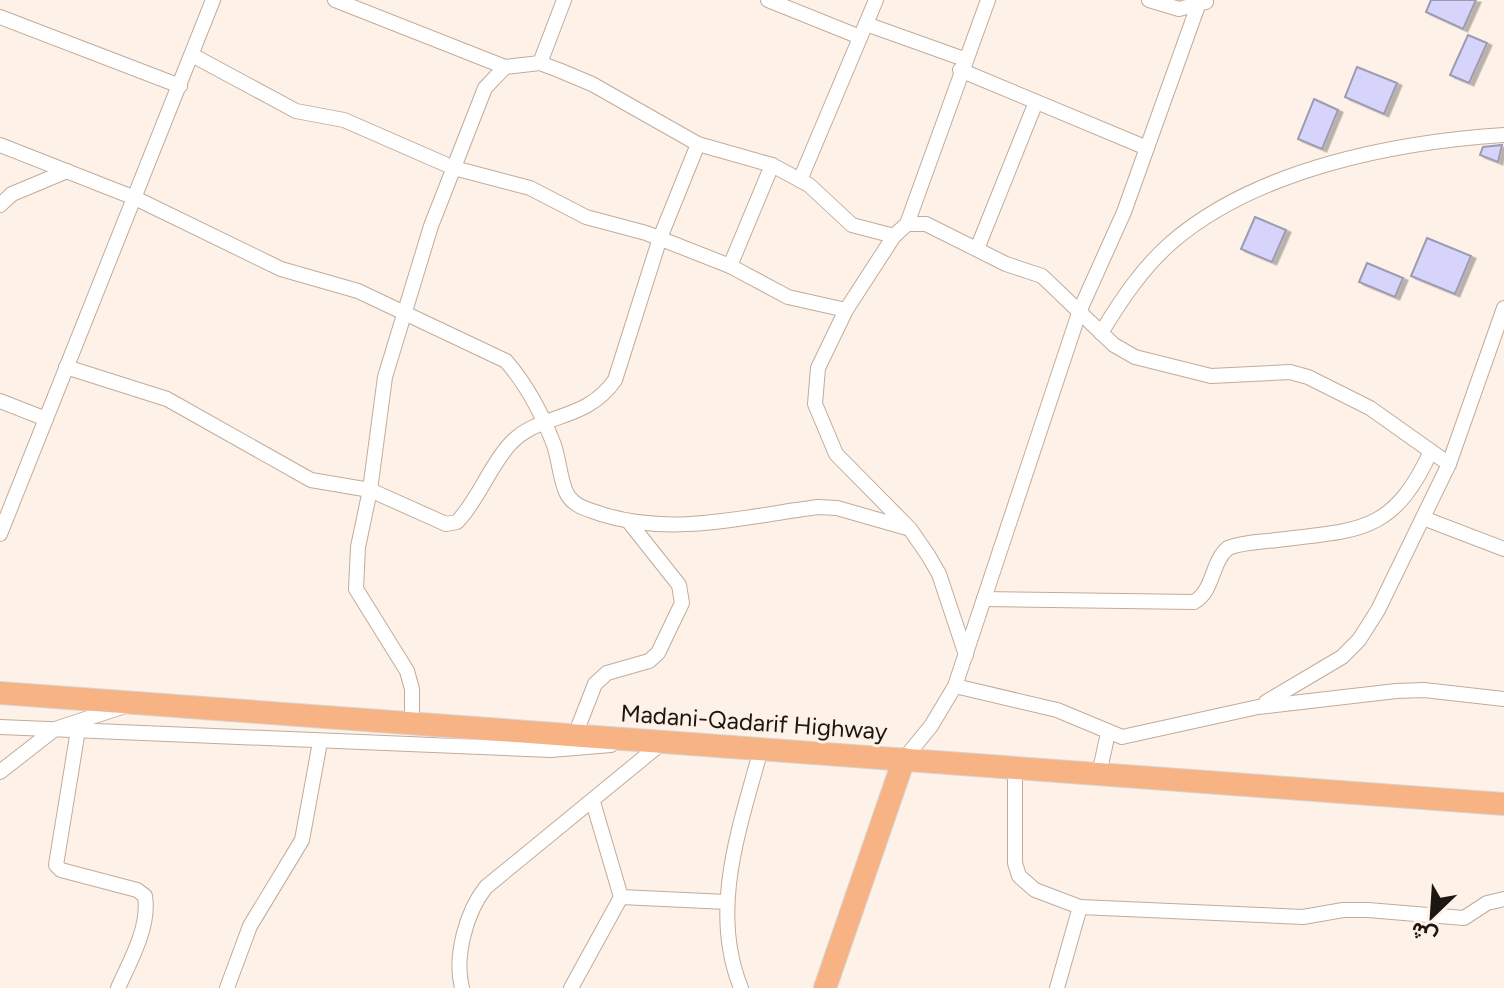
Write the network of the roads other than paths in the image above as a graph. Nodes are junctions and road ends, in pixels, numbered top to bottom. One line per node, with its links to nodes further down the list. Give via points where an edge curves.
1 (213, 0): 12 (street)
2 (335, 0): 9 (street)
3 (564, 0): 13 (street)
4 (768, 0): 11 (street)
5 (876, 0): 11 (street)
6 (988, 0): 14 (street)
7 (1149, 0): 8 (street, via 1179,9)
8 (1202, 2): 21 (street)
9 (361, 5): 15 (street)
10 (0, 17): 16 (street)
11 (863, 30): 14 (street); 25 (street)
12 (192, 55): 16 (street); 23 (street, via 296,111 344,120)
13 (540, 63): 15 (street); 19 (street, via 592,84)
14 (962, 65): 17 (street); 28 (street)
15 (505, 67): 23 (street, via 485,88)
16 (180, 86): 26 (street)
17 (1036, 102): 21 (street); 31 (street)
18 (1504, 135): 38 (street, via 1387,149 1249,194 1207,215 1171,243 1120,301)
19 (698, 144): 22 (street); 30 (street)
20 (0, 145): 24 (street)
21 (1147, 148): 35 (street)
22 (772, 165): 25 (street); 32 (street)
23 (454, 168): 30 (street, via 530,188 586,217); 36 (street)
24 (67, 171): 26 (street); 27 (street, via 12,194)
25 (800, 180): 29 (street, via 841,218)
26 (135, 198): 36 (street, via 270,264 342,285); 39 (street)
27 (0, 205)
28 (907, 224): 29 (street); 31 (street, via 926,224)
29 (894, 236): 34 (street)
30 (660, 238): 32 (street); 42 (street, via 615,380 602,399)
31 (977, 249): 35 (street, via 1042,276)
32 (730, 266): 34 (street, via 788,297)
33 (1504, 308): 37 (street)
34 (846, 310): 49 (street, via 818,368 815,404 836,454)
35 (1080, 310): 38 (street); 51 (street)
36 (404, 315): 42 (street, via 506,361); 45 (street, via 385,377)
37 (1501, 328): 44 (street)
38 (1101, 333): 43 (street, via 1135,357 1185,372 1290,372 1308,377 1370,408)
39 (66, 367): 41 (street); 45 (street, via 167,399 311,480)
40 (0, 401): 41 (street)
41 (46, 419): 48 (street)
42 (544, 424): 45 (street, via 510,444 457,522 446,524); 47 (street, via 573,503)
43 (1431, 451): 44 (street); 51 (street, via 1419,476 1385,517 1343,533 1228,548 1194,602)
44 (1449, 464): 46 (street)
45 (370, 490): 58 (street, via 356,589 407,671)
46 (1423, 518): 50 (street); 57 (street, via 1359,640 1325,670)
47 (629, 522): 49 (street, via 710,523 818,507); 63 (street, via 679,585 682,603 658,653 649,661 607,673 595,684)
48 (1, 528)
49 (910, 529): 52 (street, via 939,574)
50 (1504, 549)
51 (984, 599): 52 (street)
52 (966, 655): 53 (street)
53 (955, 686): 62 (street, via 1073,715); 68 (street)
54 (0, 693): 56 (highway, Madani-Qadarif Highway)
55 (1504, 699): 57 (street, via 1424,690)
56 (134, 704): 58 (highway, Madani-Qadarif Highway); 60 (street)
57 (1258, 707): 62 (street, via 1135,737)
58 (412, 723): 63 (highway, Madani-Qadarif Highway)
59 (0, 727): 60 (street)
60 (55, 729): 61 (street); 70 (street)
61 (78, 730): 65 (street); 78 (street, via 56,865 145,896 138,943)
62 (1108, 733): 71 (street)
63 (575, 735): 64 (highway, Madani-Qadarif Highway)
64 (638, 740): 65 (street, via 551,750); 66 (highway, Madani-Qadarif Highway)
65 (320, 742): 79 (street, via 302,840 250,926)
66 (663, 742): 67 (highway, Madani-Qadarif Highway); 72 (street)
67 (761, 749): 68 (highway, Madani-Qadarif Highway); 76 (street, via 728,871)
68 (904, 759): 69 (highway, Madani-Qadarif Highway); 83 (highway)
69 (1015, 767): 71 (highway, Madani-Qadarif Highway); 77 (street, via 1019,876 1035,890)
70 (0, 772)
71 (1099, 774): 73 (highway, Madani-Qadarif Highway)
72 (593, 802): 74 (street); 80 (street, via 479,896 459,955)
73 (1504, 804)
74 (621, 897): 76 (street); 81 (street)
75 (1504, 899): 77 (street, via 1464,918 1368,910 1303,917)
76 (727, 902): 82 (street)
77 (1080, 907): 84 (street)
78 (118, 988)
79 (227, 988)
80 (462, 988)
81 (571, 988)
82 (741, 988)
83 (825, 988)
84 (1057, 988)

